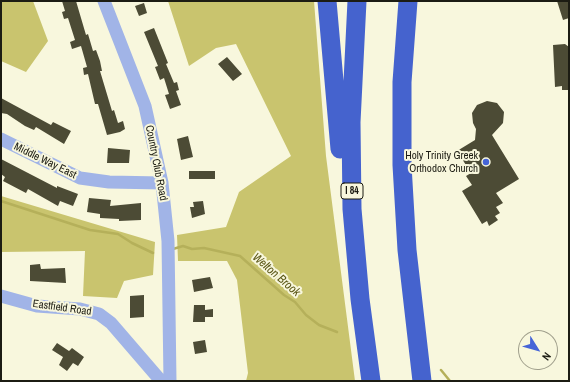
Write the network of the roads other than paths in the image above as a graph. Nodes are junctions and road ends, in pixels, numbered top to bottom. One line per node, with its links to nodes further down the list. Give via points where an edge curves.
1 (104, 1): 6 (street, Country Club Road, via 144,106)
2 (327, 1): 8 (highway, via 345,217)
3 (357, 1): 8 (highway, I 84, via 351,166 355,257)
4 (408, 1): 14 (highway, via 402,82 402,165 407,250)
5 (1, 139): 6 (street, Middle Way East, via 80,178 109,182)
6 (162, 183): 9 (street, Country Club Road, via 168,242)
7 (1, 296): 10 (street, Eastfield Road, via 37,306 80,309 99,314 111,323)
8 (365, 341): 13 (highway, I 84)
9 (170, 361): 10 (street); 12 (street, Country Club Road)
10 (149, 367): 11 (street, Eastfield Road)
11 (160, 381)
12 (170, 381)
13 (371, 381)
14 (422, 381)

